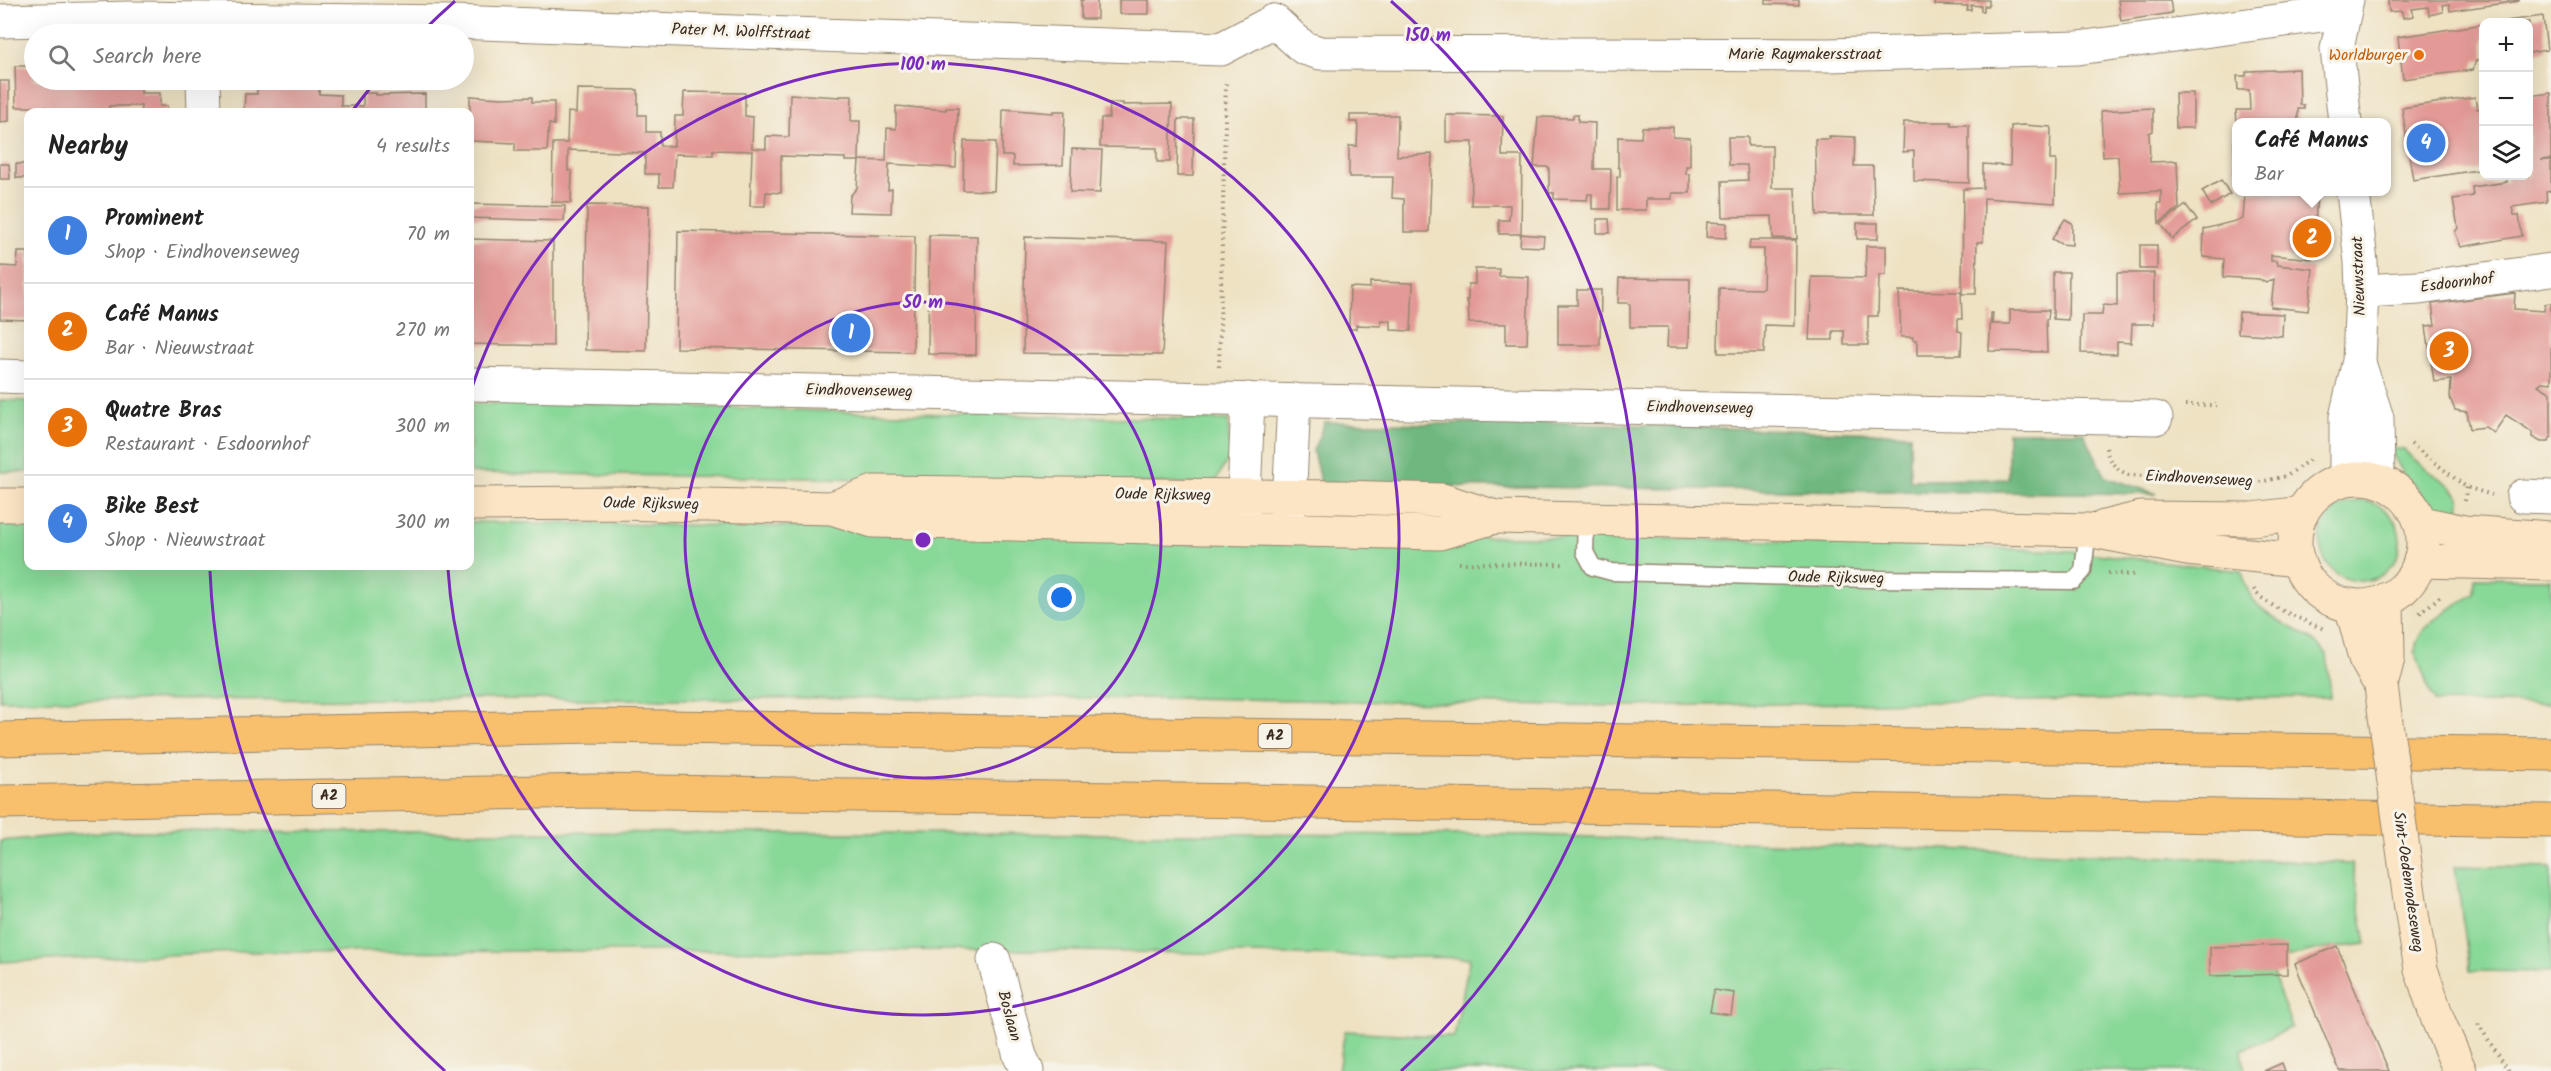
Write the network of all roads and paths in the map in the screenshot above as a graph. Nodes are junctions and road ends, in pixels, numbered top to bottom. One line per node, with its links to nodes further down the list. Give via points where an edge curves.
1 (2346, 6): 3 (street, Marie Raymakersstraat, via 2078,48 1828,55 1320,54 1304,48); 11 (street, via 2337,49)
2 (131, 9): 5 (street, Pater M. Wolffstraat); 6 (street, Pater M. Wolffstraat)
3 (1272, 10): 8 (street)
4 (452, 11): 7 (street, Pater M. Wolffstraat); 8 (street, Pater M. Wolffstraat)
5 (0, 21)
6 (190, 24)
7 (249, 24)
8 (1221, 50): 18 (path, via 1226,86)
9 (203, 90): 10 (street)
10 (204, 108)
11 (2344, 118)
12 (2353, 196): 14 (street, Nieuwstraat)
13 (2551, 270): 14 (street, Esdoornhof, via 2419,288)
14 (2362, 291): 24 (street, Nieuwstraat, via 2359,361 2346,417)
15 (0, 376): 16 (street)
16 (24, 377)
17 (474, 384): 18 (street, Eindhovenseweg)
18 (1233, 398): 19 (street, Eindhovenseweg); 26 (street)
19 (1294, 400): 20 (street, Eindhovenseweg); 27 (street)
20 (2106, 417): 21 (street, Eindhovenseweg); 23 (path, Eindhovenseweg, via 2108,458 2116,469 2129,475 2255,483 2287,476)
21 (2156, 418)
22 (2403, 438): 25 (path)
23 (2313, 453)
24 (2362, 480): 32 (main road, via 2320,491); 35 (main road, via 2397,489 2412,504)
25 (2466, 486)
26 (1244, 496): 27 (main road, Oude Rijksweg); 31 (main road, Oude Rijksweg, via 874,492); 36 (street)
27 (1289, 497): 33 (main road, Oude Rijksweg, via 1442,501); 38 (street)
28 (474, 504): 31 (main road, Oude Rijksweg)
29 (0, 505): 30 (main road)
30 (24, 505)
31 (831, 508): 36 (main road, Oude Rijksweg, via 873,521)
32 (2302, 513): 37 (main road, Oude Rijksweg, via 2253,519 2141,519); 40 (main road, via 2295,536)
33 (1495, 517): 34 (main road, Oude Rijksweg); 38 (main road, Oude Rijksweg, via 1440,533)
34 (1586, 520): 37 (main road, Oude Rijksweg); 37 (lane, Oude Rijksweg, via 1585,552 1593,567 1612,572 1870,579 2074,581 2083,571)
35 (2421, 523): 39 (main road, via 2464,532); 41 (main road)
36 (1242, 529): 38 (main road, Oude Rijksweg)
37 (2088, 530): 40 (main road, Oude Rijksweg, via 2187,549)
38 (1288, 531)
39 (2551, 538)
40 (2298, 560): 44 (main road, via 2303,574 2324,595)
41 (2420, 561): 42 (main road); 43 (main road, via 2412,578)
42 (2551, 564)
43 (2387, 599): 44 (main road, via 2365,606); 45 (main road, Sint-Oedenrodeseweg)
44 (2350, 605): 45 (main road, Sint-Oedenrodeseweg)
45 (2378, 667): 52 (main road, Sint-Oedenrodeseweg, bridge, via 2421,969)
46 (0, 739): 47 (highway, A2, via 596,726)
47 (2551, 754)
48 (0, 802): 49 (highway, A2, via 596,791)
49 (2551, 821)
50 (994, 960): 51 (street, Boslaan)
51 (1027, 1071)
52 (2460, 1071)

